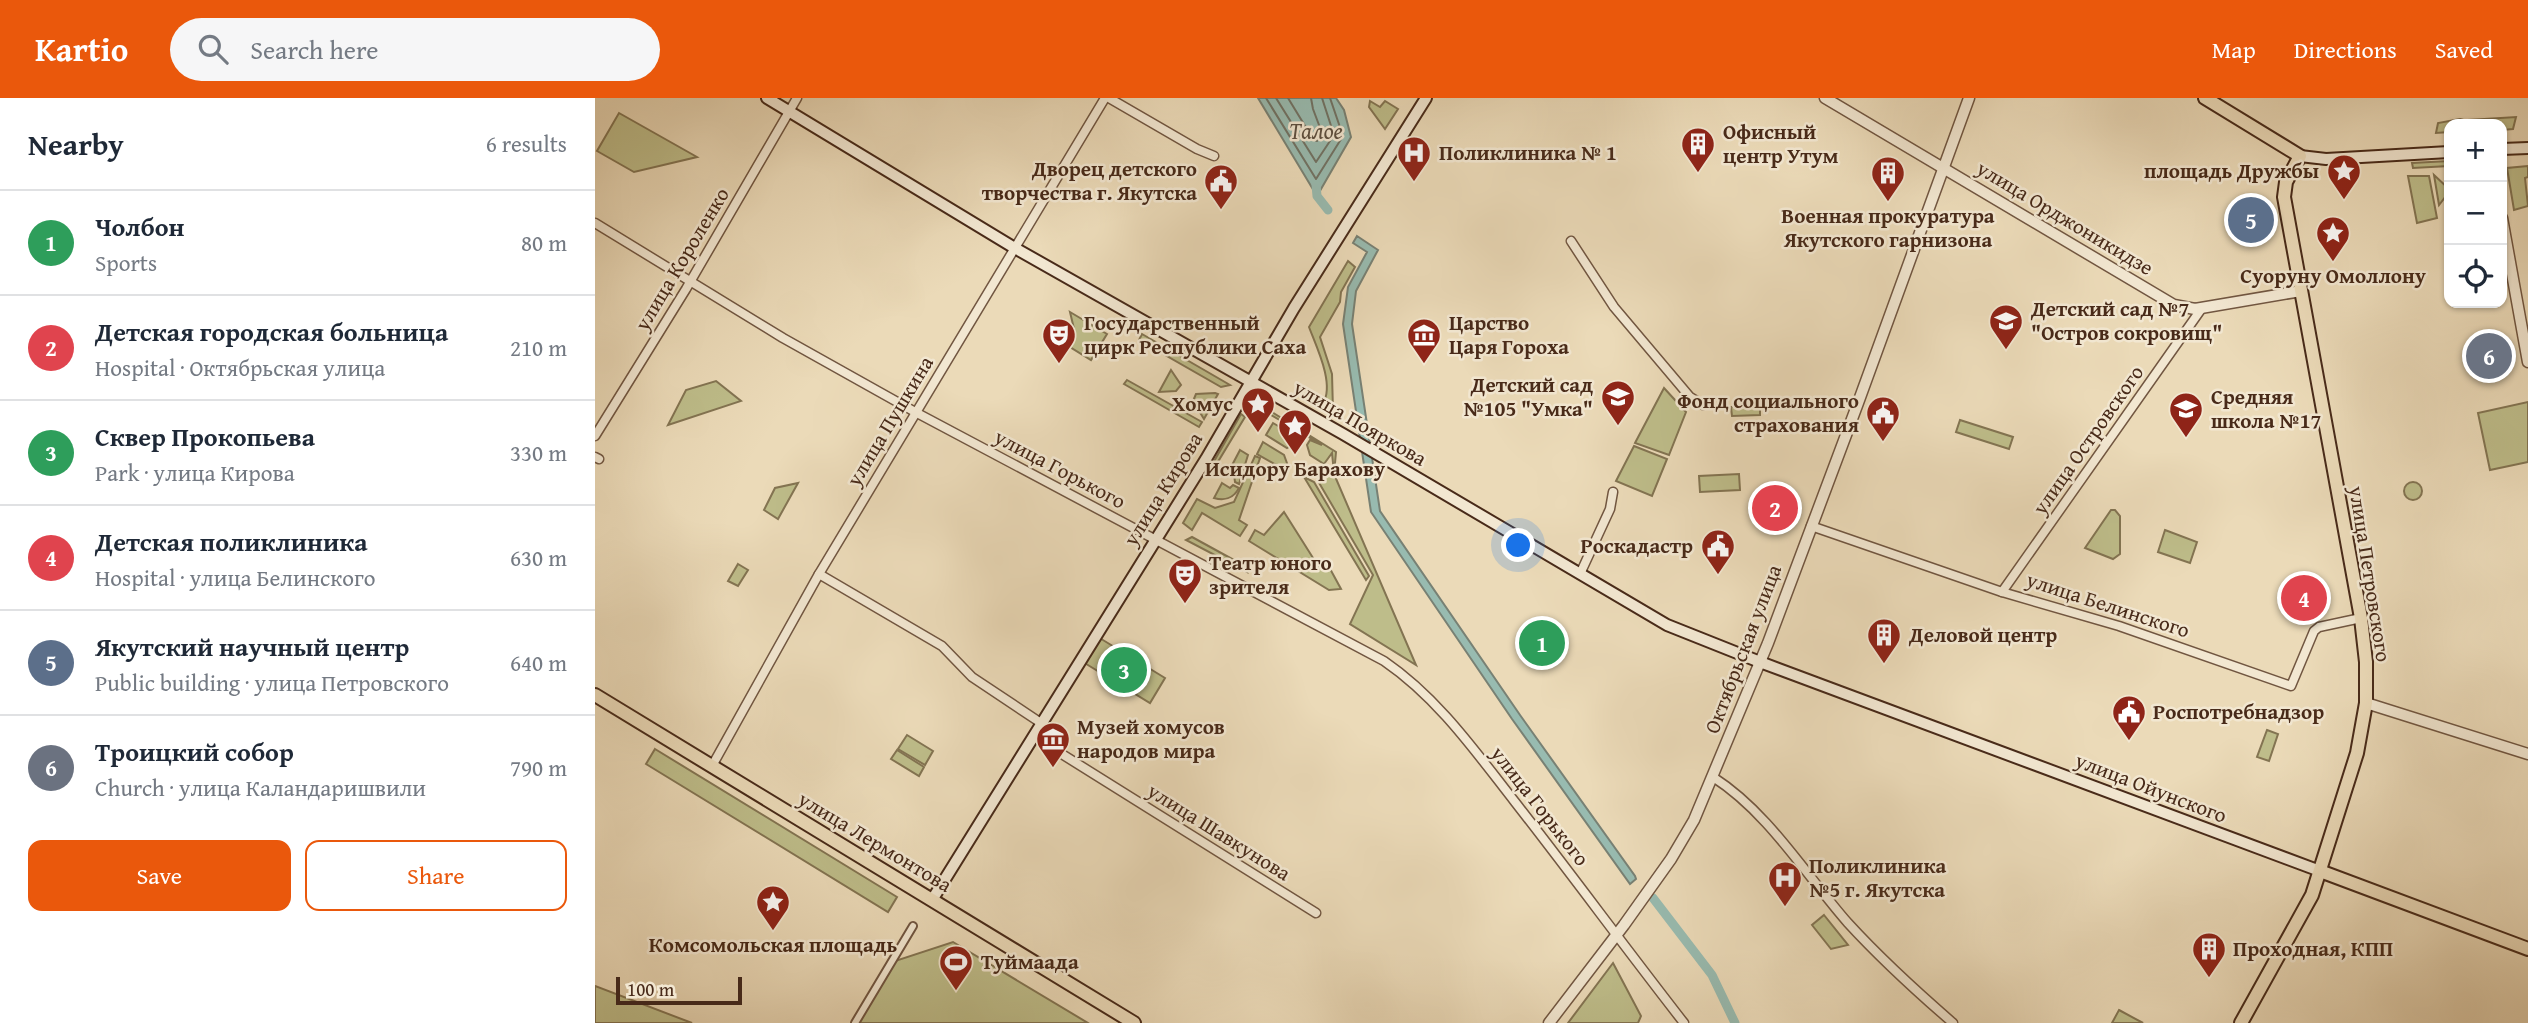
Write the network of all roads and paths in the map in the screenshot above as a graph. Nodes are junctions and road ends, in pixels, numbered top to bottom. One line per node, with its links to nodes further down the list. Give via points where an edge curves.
1 (768, 98): 8 (main road, улица Пояркова)
2 (797, 98): 8 (street, улица Короленко)
3 (1107, 98): 12 (street); 18 (street, улица Пушкина)
4 (1426, 98): 23 (main road, улица Кирова)
5 (1825, 98): 14 (street, улица Орджоникидзе)
6 (1969, 98): 14 (street, Октябрьская улица)
7 (2205, 98): 13 (main road)
8 (790, 111): 18 (main road, улица Пояркова); 19 (street, улица Короленко)
9 (2528, 148): 10 (main road)
10 (2507, 149)
11 (2444, 152): 13 (main road, via 2326,159)
12 (1215, 156)
13 (2300, 156): 20 (main road, улица Петровского, via 2286,182 2284,197)
14 (1943, 168): 21 (street, улица Орджоникидзе, via 2168,301 2181,308); 28 (street, Октябрьская улица)
15 (595, 223): 19 (street, улица Горького)
16 (1571, 241): 24 (street, via 1614,307 1690,397)
17 (2507, 245): 22 (street)
18 (1013, 247): 23 (main road, улица Пояркова); 25 (street, улица Пушкина)
19 (690, 282): 25 (street, улица Горького); 26 (street, улица Короленко)
20 (2301, 291): 21 (street, улица Орджоникидзе); 33 (main road, улица Петровского)
21 (2202, 308): 32 (street, улица Островского)
22 (2528, 362)
23 (1250, 382): 29 (main road, улица Кирова); 31 (main road, улица Пояркова)
24 (1703, 405)
25 (917, 413): 29 (street, улица Горького); 30 (street, улица Пушкина)
26 (595, 436)
27 (1613, 492): 31 (street, via 1610,509)
28 (1811, 526): 32 (street, улица Белинского); 34 (street, Октябрьская улица)
29 (1155, 540): 37 (main road, улица Кирова); 46 (street, улица Горького, via 1384,661 1420,688 1503,786)
30 (819, 574): 37 (street, via 942,646 972,677); 40 (street, улица Пушкина)
31 (1580, 574): 34 (main road, улица Пояркова, via 1667,625)
32 (2002, 592): 33 (street, улица Белинского, via 2119,626 2291,686 2314,631)
33 (2361, 618): 36 (main road, улица Петровского)
34 (1760, 662): 41 (street, Октябрьская улица); 42 (main road, улица Ойунского)
35 (595, 695): 40 (main road, улица Лермонтова)
36 (2366, 703): 39 (street); 42 (main road, улица Петровского, via 2357,752)
37 (1041, 723): 38 (main road, улица Кирова)
38 (1033, 736): 43 (main road, улица Кирова); 44 (street, улица Шавкунова)
39 (2528, 754)
40 (712, 766): 43 (main road, улица Лермонтова)
41 (1713, 777): 46 (street, Октябрьская улица, via 1671,859); 52 (street, via 1753,810 1906,983)
42 (2320, 871): 47 (main road, улица Ойунского); 53 (main road, улица Петровского, via 2308,905)
43 (932, 900): 49 (main road, улица Лермонтова)
44 (1316, 914)
45 (913, 926): 48 (street)
46 (1616, 935): 50 (street, Октябрьская улица); 51 (street, улица Горького)
47 (2528, 949)
48 (855, 1023)
49 (1134, 1023)
50 (1549, 1023)
51 (1684, 1023)
52 (1953, 1023)
53 (2241, 1023)

